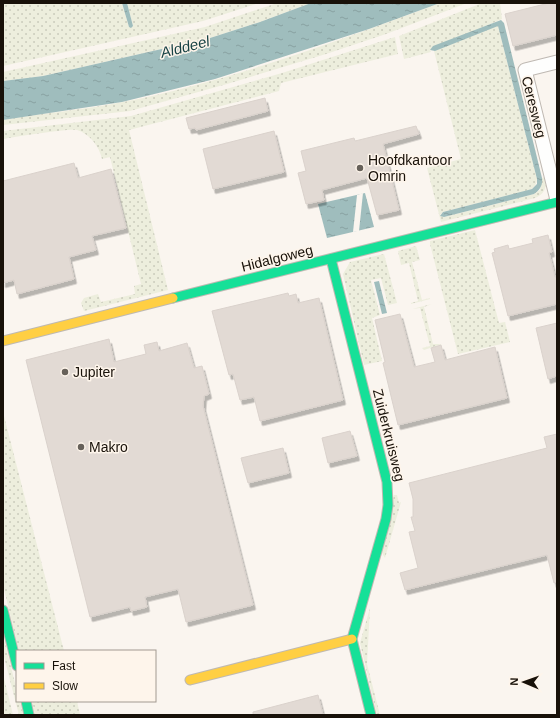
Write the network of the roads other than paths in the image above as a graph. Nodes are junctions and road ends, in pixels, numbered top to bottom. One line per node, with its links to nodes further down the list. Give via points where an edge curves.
1 (557, 62): 2 (street, Ceresweg, via 525,70)
2 (557, 201): 3 (street, Hidalgoweg)
3 (331, 259): 4 (street, Hidalgoweg); 6 (street, Zuiderkruisweg, via 388,494 386,519)
4 (3, 341)
5 (3, 610): 7 (street)
6 (352, 639): 8 (street); 11 (street, Zuiderkruisweg)
7 (16, 662)
8 (190, 680)
9 (26, 702): 10 (street)
10 (29, 715)
11 (370, 715)

